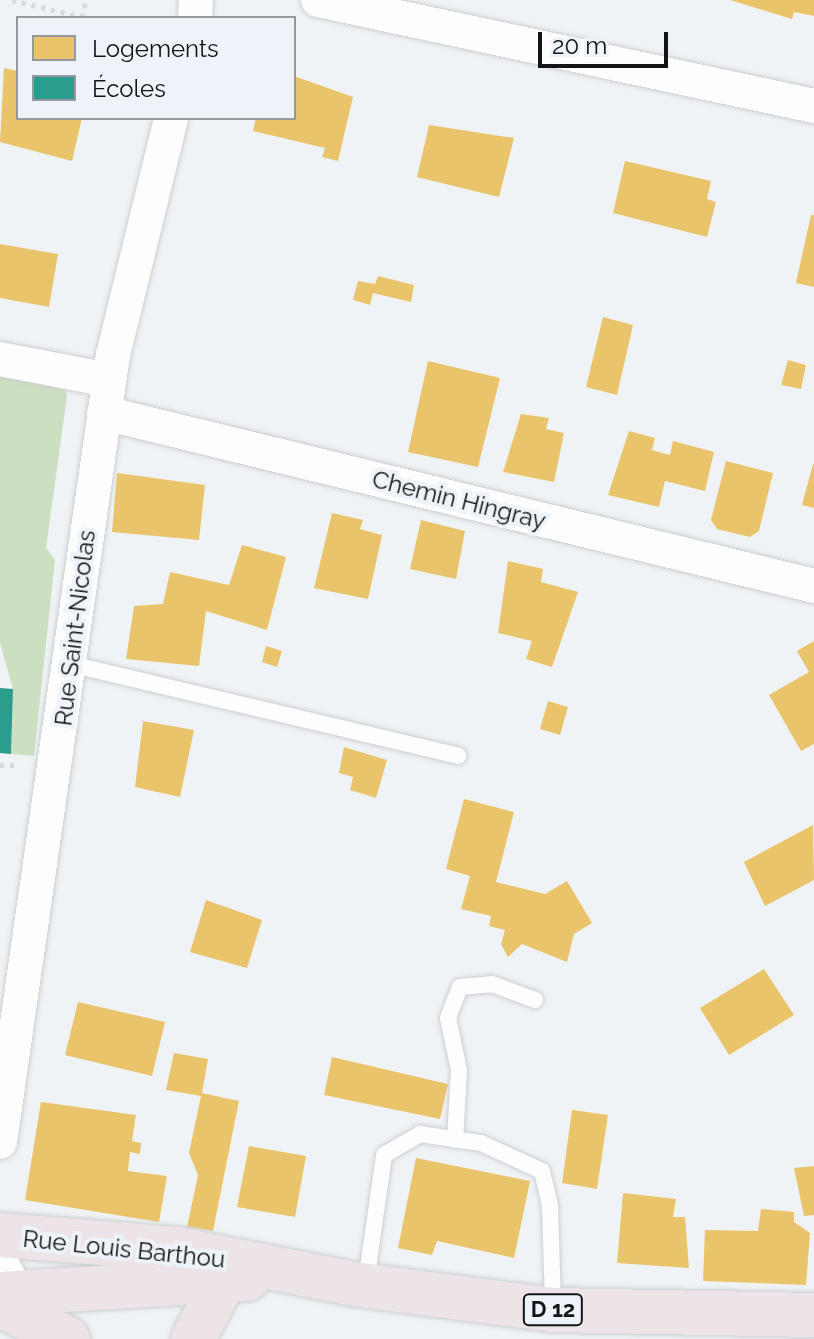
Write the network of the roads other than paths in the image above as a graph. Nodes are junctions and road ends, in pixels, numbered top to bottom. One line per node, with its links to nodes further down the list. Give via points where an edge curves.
1 (318, 0): 2 (street)
2 (814, 106)
3 (171, 120): 5 (street, Rue Saint-Nicolas)
4 (0, 359): 5 (street, Chemin Hingray)
5 (106, 397): 6 (street, Chemin Hingray); 7 (street, Rue Saint-Nicolas)
6 (814, 586)
7 (70, 664): 8 (lane); 11 (street, Rue Saint-Nicolas)
8 (458, 756)
9 (535, 1000): 10 (lane, via 492,984 460,987 448,1018 459,1070)
10 (455, 1140): 15 (lane, via 420,1134 384,1155); 17 (lane, via 542,1171 550,1205)
11 (0, 1142)
12 (0, 1235): 13 (main road, Rue Louis Barthou / D 12, via 177,1249)
13 (294, 1273): 14 (main road, Rue Louis Barthou / D 12); 15 (main road, Rue Louis Barthou / D 12)
14 (223, 1282): 16 (main road, Rue Louis Barthou / D 12); 19 (main road, Rue Louis Barthou)
15 (365, 1285): 17 (main road, Rue Louis Barthou / D 12)
16 (20, 1302)
17 (553, 1310): 18 (main road, Rue Louis Barthou / D 12)
18 (814, 1315)
19 (193, 1339)

